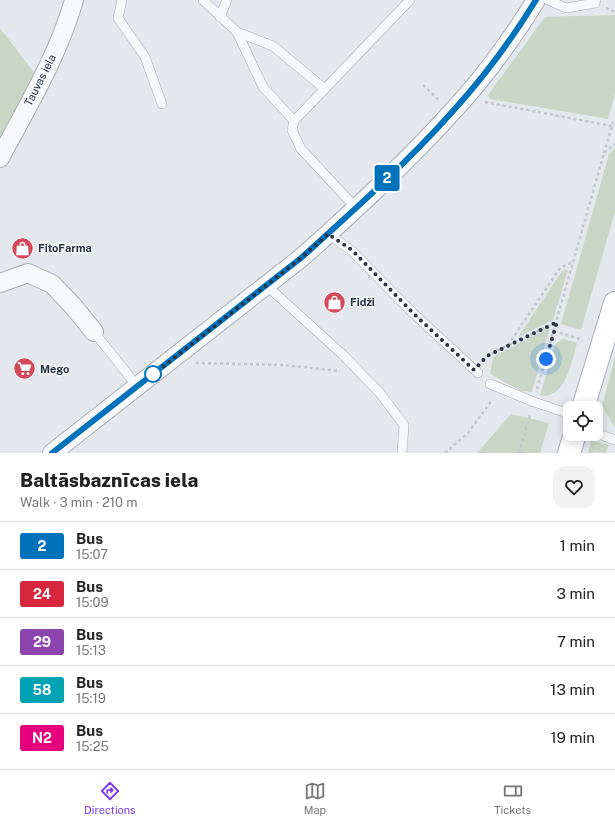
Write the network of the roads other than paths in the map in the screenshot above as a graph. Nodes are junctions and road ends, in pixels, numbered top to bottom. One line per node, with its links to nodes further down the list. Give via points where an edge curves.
1 (74, 0): 14 (street, Tauvas iela, via 67,25 44,76)
2 (122, 0): 12 (lane, via 118,18 145,57)
3 (203, 0): 9 (lane)
4 (227, 0): 9 (lane)
5 (410, 0): 11 (lane)
6 (536, 0): 15 (street, via 498,57 453,112)
7 (548, 0): 8 (lane, via 566,8 595,3)
8 (596, 0)
9 (220, 17): 10 (lane)
10 (237, 32): 11 (lane, via 273,46); 13 (lane, via 263,88)
11 (324, 89): 13 (lane)
12 (162, 104)
13 (294, 121): 15 (lane, via 292,130 301,149)
14 (0, 158)
15 (356, 208): 16 (street)
16 (328, 234): 18 (street); 21 (lane, via 352,250 413,313)
17 (0, 283): 20 (street, via 28,273 52,284)
18 (266, 285): 23 (street); 30 (lane, via 342,354 380,393 404,424)
19 (615, 303): 24 (main road)
20 (94, 332): 23 (lane)
21 (476, 371)
22 (490, 384): 25 (lane)
23 (137, 386): 29 (street)
24 (585, 401)
25 (563, 412)
26 (603, 436): 27 (lane)
27 (615, 440)
28 (573, 441): 31 (main road)
29 (52, 453)
30 (402, 453)
31 (570, 453)

